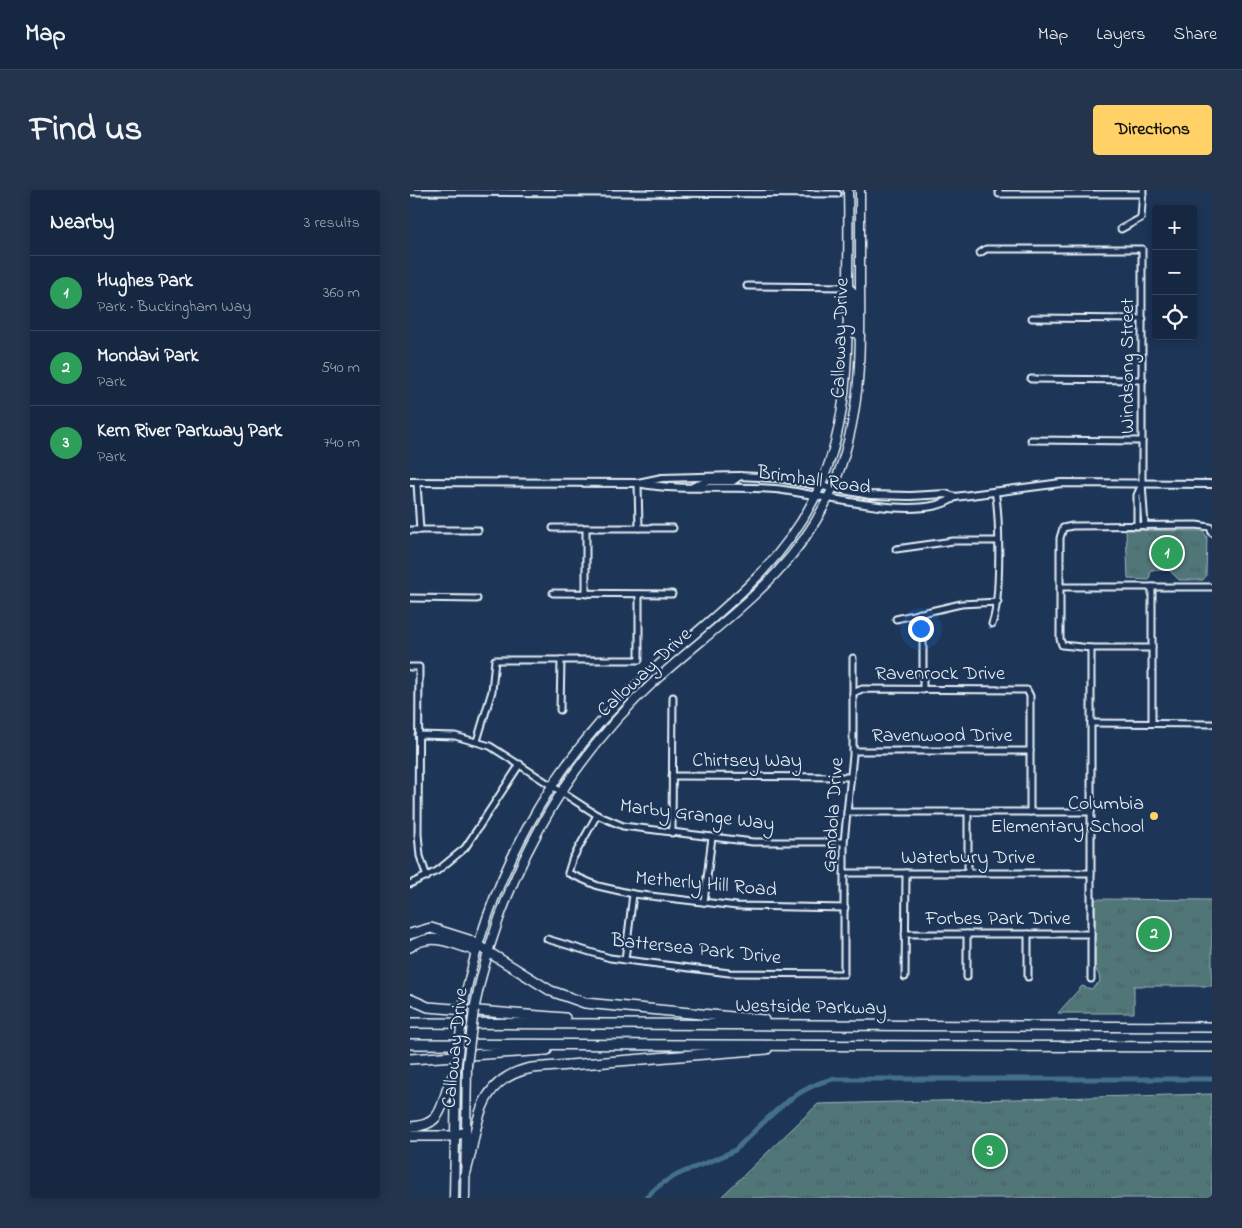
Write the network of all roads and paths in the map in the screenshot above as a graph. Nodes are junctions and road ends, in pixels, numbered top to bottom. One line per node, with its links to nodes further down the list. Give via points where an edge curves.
1 (848, 190): 11 (main road, Calloway Drive)
2 (860, 190): 14 (main road, Calloway Drive)
3 (999, 190): 6 (street, via 999,194)
4 (410, 192): 5 (street)
5 (779, 192): 7 (street)
6 (1144, 192): 8 (street, via 1141,218)
7 (838, 194)
8 (1121, 229)
9 (980, 253): 13 (street, Windsong Street, via 986,249 1142,250)
10 (747, 286): 11 (street)
11 (848, 287): 14 (main road, via 854,293 853,327); 15 (main road, Calloway Drive)
12 (1032, 318): 13 (street)
13 (1143, 319): 17 (street, Windsong Street)
14 (860, 339): 18 (main road, Calloway Drive)
15 (848, 357): 18 (main road, via 852,364 850,398); 26 (main road, Calloway Drive, via 843,410)
16 (1031, 379): 17 (street)
17 (1143, 380): 20 (street, Windsong Street)
18 (856, 408): 28 (main road, Calloway Drive, via 848,444)
19 (1031, 440): 20 (street)
20 (1142, 441): 24 (street, Windsong Street)
21 (740, 476): 23 (street, Brimhall Road, via 662,478); 26 (street, Brimhall Road, via 779,478); 27 (street, via 733,481 708,481)
22 (414, 483): 23 (street, Brimhall Road); 40 (street)
23 (638, 483): 27 (street, Brimhall Road); 37 (street)
24 (1142, 483): 25 (street, Brimhall Road); 29 (street, Brimhall Road, via 1062,483); 33 (street, Windsong Street, via 1137,494); 34 (street, Windsong Street)
25 (1212, 484)
26 (821, 486): 28 (street, Brimhall Road); 30 (main road, Calloway Drive)
27 (688, 488): 30 (street, Brimhall Road, via 775,489)
28 (832, 488): 31 (street, Brimhall Road, via 888,496 946,494); 32 (main road, Calloway Drive)
29 (996, 491): 31 (street, Brimhall Road); 43 (street)
30 (815, 496): 32 (street, Brimhall Road); 45 (main road, Calloway Drive)
31 (955, 497): 32 (street, Brimhall Road, via 946,503 902,507)
32 (827, 498): 57 (main road, Calloway Drive, via 810,530 787,562)
33 (1137, 526): 34 (street); 46 (street, via 1063,528 1060,538)
34 (1145, 526): 42 (street, via 1196,524)
35 (553, 528): 36 (street)
36 (586, 528): 37 (street); 50 (street)
37 (639, 528): 38 (street)
38 (673, 528)
39 (410, 530): 40 (street)
40 (420, 530): 41 (street)
41 (478, 530)
42 (1211, 530)
43 (998, 541): 44 (street, via 953,541); 56 (street)
44 (896, 549)
45 (768, 568): 55 (main road, Calloway Drive); 57 (main road, via 766,576)
46 (1061, 587): 47 (street); 62 (street, via 1062,646)
47 (1152, 587): 48 (street); 63 (street)
48 (1212, 587)
49 (552, 593): 50 (street)
50 (586, 594): 51 (street)
51 (639, 594): 52 (street); 65 (street, via 639,660)
52 (672, 594)
53 (410, 598): 54 (street)
54 (477, 599)
55 (734, 602): 61 (main road, via 730,611 714,624); 81 (main road, Calloway Drive, via 624,697 581,745)
56 (998, 602): 58 (street, via 961,604); 60 (street)
57 (738, 611): 61 (main road, Calloway Drive)
58 (920, 613): 59 (street); 67 (street)
59 (896, 619)
60 (992, 624)
61 (710, 634): 82 (main road, Calloway Drive, via 628,708 594,746)
62 (1091, 648): 63 (street); 71 (street)
63 (1152, 648): 72 (street)
64 (853, 658): 68 (street, Gandola Drive)
65 (560, 660): 70 (street); 75 (street, via 495,660 492,691)
66 (410, 667): 74 (street, via 419,667)
67 (923, 690): 68 (street, Ravenrock Drive, via 862,689); 77 (street, Ravenrock Drive, via 1027,690 1030,696)
68 (853, 692): 76 (street, Gandola Drive)
69 (673, 697): 79 (street)
70 (560, 710)
71 (1091, 723): 72 (street); 86 (street)
72 (1152, 724): 73 (street)
73 (1212, 724)
74 (418, 735): 75 (street, Marby Grange Way); 95 (street, via 418,845)
75 (477, 740): 78 (street, Marby Grange Way)
76 (854, 751): 77 (street, Ravenwood Drive); 80 (street, Gandola Drive)
77 (1030, 751): 85 (street)
78 (520, 764): 81 (street, Marby Grange Way); 95 (street, via 465,848)
79 (672, 776): 80 (street, Chirtsey Way); 88 (street)
80 (851, 776): 83 (street, Gandola Drive)
81 (552, 784): 82 (street, Marby Grange Way); 107 (main road, Calloway Drive, via 524,831)
82 (562, 792): 87 (street, Marby Grange Way); 108 (main road, Calloway Drive, via 519,868)
83 (847, 812): 84 (street); 90 (street, Gandola Drive)
84 (968, 812): 85 (street); 93 (street)
85 (1030, 812): 86 (street)
86 (1091, 812): 94 (street)
87 (597, 815): 88 (street, Marby Grange Way, via 624,826); 97 (street, Metherly Hill Road, via 568,873 598,886)
88 (672, 833): 89 (street, Marby Grange Way)
89 (712, 837): 90 (street, Marby Grange Way, via 753,842); 98 (street)
90 (844, 842): 91 (street, Gandola Drive)
91 (844, 873): 92 (street, Waterbury Drive); 99 (street, Gandola Drive)
92 (906, 873): 93 (street, Waterbury Drive); 101 (street)
93 (968, 873): 94 (street, Waterbury Drive)
94 (1091, 873): 104 (street)
95 (427, 877): 96 (street)
96 (410, 884)
97 (633, 894): 98 (street, Metherly Hill Road); 109 (street)
98 (704, 902): 99 (street, Metherly Hill Road, via 758,908)
99 (844, 908): 110 (street, Gandola Drive)
100 (410, 934): 107 (highway, via 426,928 438,929)
101 (906, 934): 102 (street, Forbes Park Drive); 111 (street)
102 (966, 934): 103 (street, Forbes Park Drive); 112 (street)
103 (1028, 934): 104 (street, Forbes Park Drive); 113 (street)
104 (1091, 934): 114 (street)
105 (547, 939): 109 (street, Battersea Park Drive, via 585,952)
106 (410, 947): 107 (highway, via 436,938)
107 (477, 948): 108 (highway); 125 (main road, Calloway Drive, bridge, via 468,984)
108 (488, 951): 118 (highway, via 551,991 585,1003); 127 (main road, Calloway Drive, bridge, via 476,1002 467,1065)
109 (625, 960): 110 (street, Battersea Park Drive, via 743,974)
110 (844, 974)
111 (906, 977)
112 (966, 977)
113 (1028, 977)
114 (1091, 979)
115 (410, 999): 117 (highway, via 428,1007)
116 (410, 1023): 117 (highway, Westside Parkway)
117 (645, 1023): 118 (highway, Westside Parkway)
118 (804, 1026): 119 (highway, Westside Parkway)
119 (1212, 1027)
120 (410, 1044): 121 (highway, Westside Parkway)
121 (656, 1044): 122 (highway, Westside Parkway); 124 (highway)
122 (809, 1045): 123 (highway, Westside Parkway); 130 (highway, via 517,1072 500,1081 485,1100)
123 (1212, 1047)
124 (410, 1059)
125 (456, 1072): 126 (highway, via 449,1081 438,1116 429,1123); 129 (main road, Calloway Drive)
126 (410, 1127)
127 (465, 1132): 129 (highway); 130 (main road, Calloway Drive)
128 (410, 1136): 129 (highway)
129 (454, 1136): 131 (main road, Calloway Drive)
130 (465, 1175): 132 (main road, Calloway Drive)
131 (454, 1198)
132 (465, 1198)

